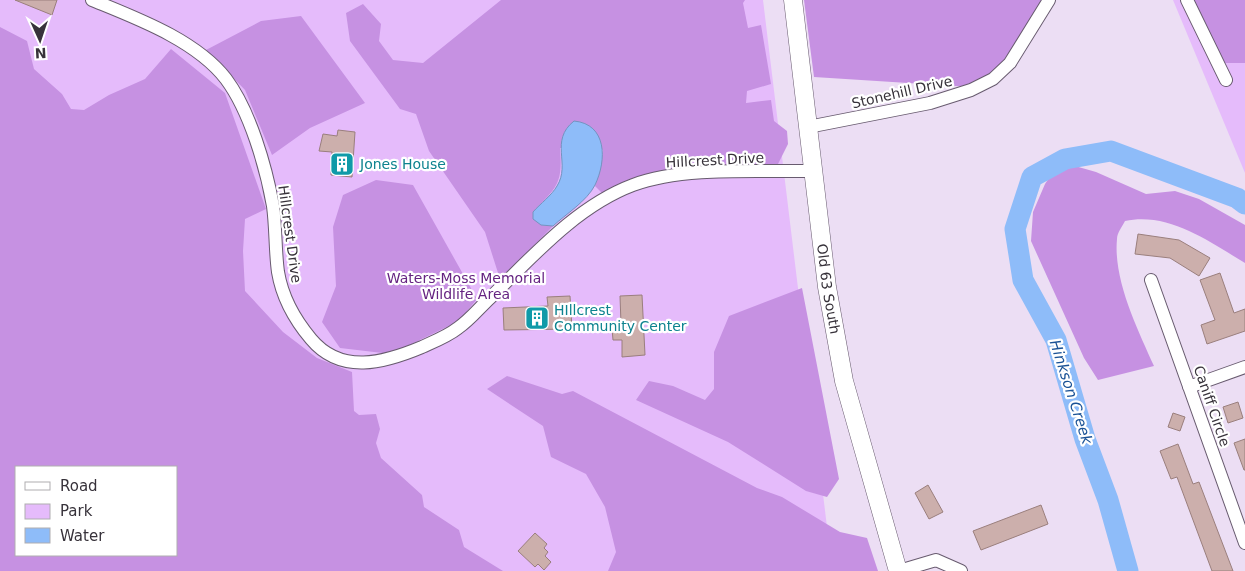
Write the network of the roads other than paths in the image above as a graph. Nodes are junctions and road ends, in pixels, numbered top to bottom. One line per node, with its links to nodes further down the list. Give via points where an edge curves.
1 (92, 0): 7 (street, Hillcrest Drive, via 153,25 204,57 226,79 254,136 265,167 273,209 279,278 289,307 319,349 337,359 376,363 405,354 458,329 554,237 594,205 633,185 699,174)
2 (793, 0): 6 (main road, Old 63 South)
3 (1049, 0): 6 (street, Stonehill Drive, via 1010,63 993,79 930,104)
4 (1187, 0): 5 (street)
5 (1226, 80)
6 (808, 127): 7 (main road, Old 63 South)
7 (814, 171): 12 (main road, Old 63 South, via 827,287 844,381)
8 (1150, 280): 10 (street, Caniff Circle)
9 (1245, 367): 10 (street)
10 (1189, 387): 11 (street, Caniff Circle)
11 (1244, 539)
12 (899, 571): 13 (street, via 936,560)
13 (961, 571)

